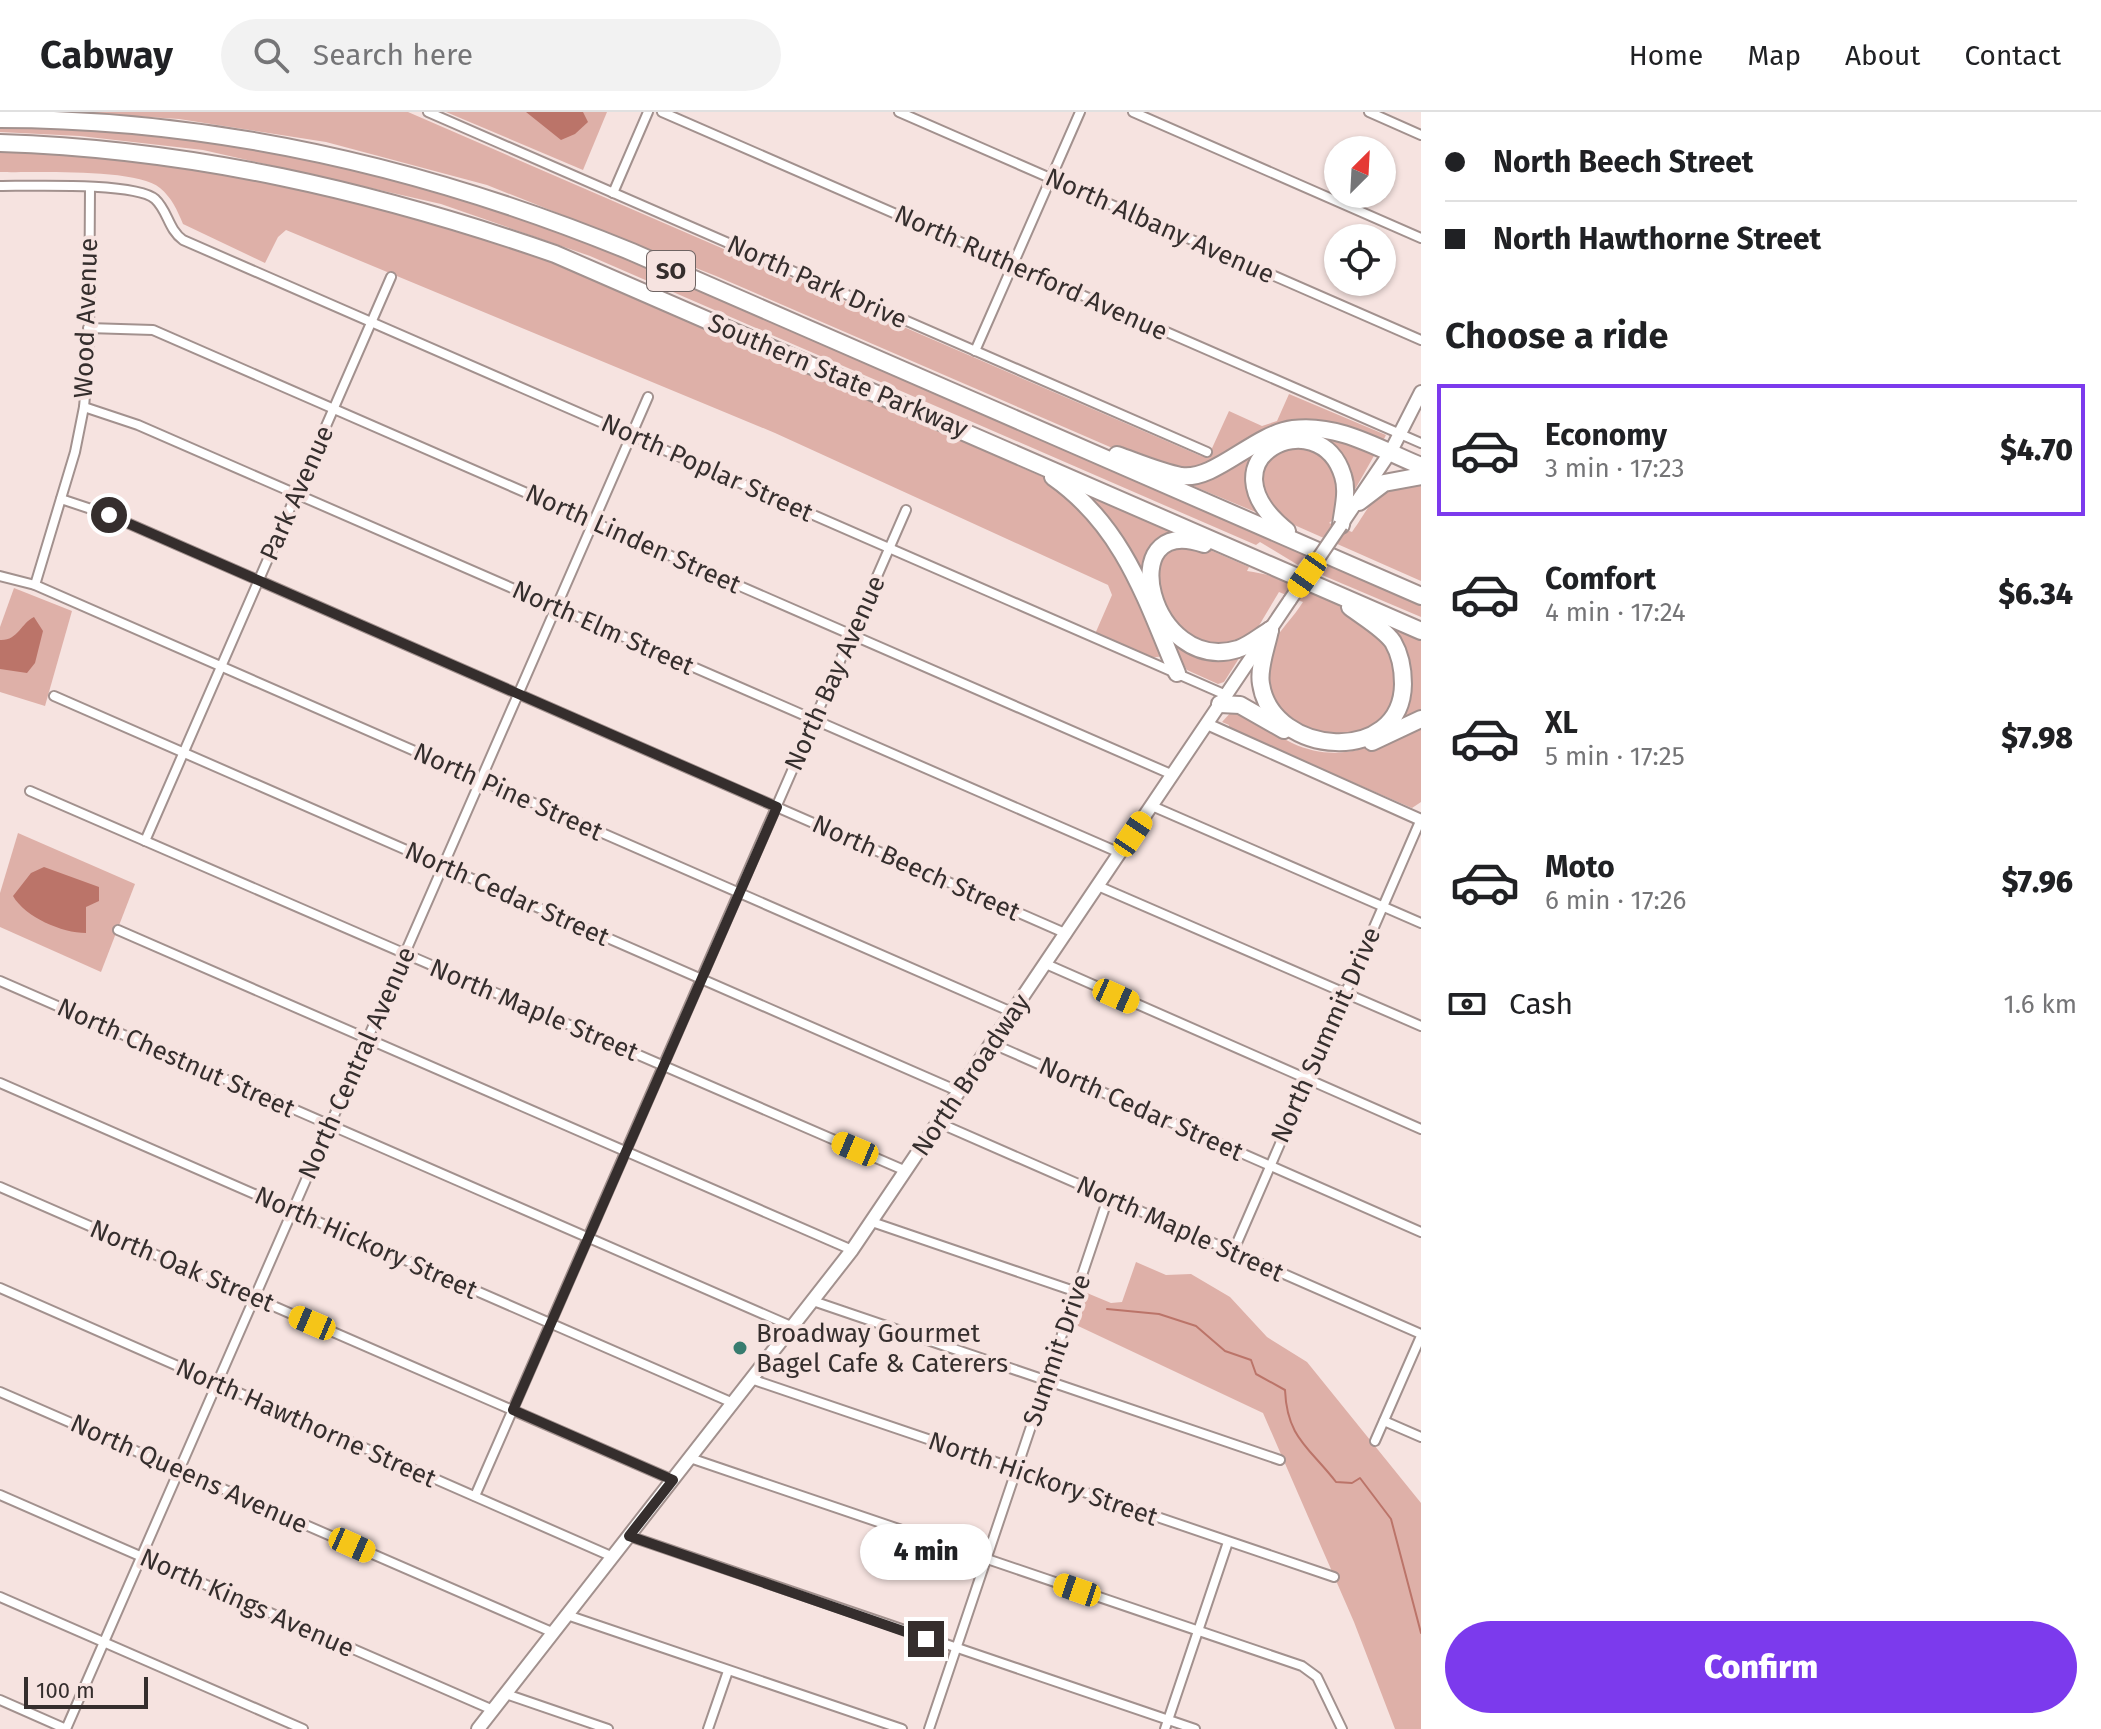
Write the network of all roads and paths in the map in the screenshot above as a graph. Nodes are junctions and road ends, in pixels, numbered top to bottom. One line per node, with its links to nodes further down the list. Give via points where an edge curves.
1 (428, 112): 14 (street, North Park Drive)
2 (648, 112): 14 (street)
3 (662, 112): 16 (street, North Rutherford Avenue)
4 (899, 112): 11 (street, North Albany Avenue)
5 (1080, 112): 11 (street)
6 (1133, 112): 15 (street)
7 (1369, 112): 9 (street)
8 (0, 119): 26 (highway, Southern State Parkway / SO, via 93,121 208,133 431,180 607,242)
9 (1421, 135)
10 (0, 143): 32 (highway, Southern State Parkway / SO, via 203,161 317,183 452,219 555,254)
11 (1051, 178): 16 (street); 20 (street, North Albany Avenue)
12 (0, 186): 13 (street)
13 (90, 188): 18 (street, North Poplar Street, via 148,194 159,203 175,234 187,241); 19 (street, Wood Avenue)
14 (613, 193): 21 (street, North Park Drive)
15 (1421, 238)
16 (1013, 265): 21 (street); 27 (street, North Rutherford Avenue)
17 (391, 277): 18 (street, Park Avenue)
18 (371, 322): 25 (street, Park Avenue); 28 (street, North Poplar Street)
19 (88, 328): 24 (street, Wood Avenue); 25 (street, North Linden Street, via 153,330)
20 (1421, 340)
21 (975, 351): 31 (street, North Park Drive)
22 (1421, 392): 27 (main road, North Broadway)
23 (648, 397): 28 (street, North Central Avenue)
24 (84, 407): 35 (street, North Elm Street); 36 (street, Wood Avenue)
25 (334, 408): 35 (street, Park Avenue); 39 (street, North Linden Street)
26 (1022, 425): 30 (highway, via 1182,476 1203,473 1262,438 1293,429 1338,432); 41 (highway, Southern State Parkway / SO)
27 (1400, 434): 29 (street); 30 (main road, North Broadway)
28 (631, 435): 39 (street, North Central Avenue); 42 (street, North Poplar Street)
29 (1421, 443)
30 (1391, 451): 33 (highway); 37 (main road, North Broadway)
31 (1207, 452)
32 (1018, 454): 44 (highway, Southern State Parkway / SO); 56 (highway, via 1069,489 1109,528)
33 (1421, 466)
34 (1421, 476): 37 (highway, via 1384,483)
35 (296, 494): 46 (street, Park Avenue); 51 (street, North Elm Street)
36 (61, 499): 46 (street, North Beech Street); 47 (street, Wood Avenue)
37 (1359, 502): 40 (main road, North Broadway)
38 (906, 510): 42 (street, North Bay Avenue)
39 (593, 521): 51 (street, North Central Avenue); 54 (street, North Linden Street)
40 (1341, 525): 41 (highway, via 1345,485 1333,456 1311,441 1274,445 1257,463 1253,480 1258,502); 52 (main road, North Broadway, bridge)
41 (1308, 546): 43 (highway, Southern State Parkway / SO)
42 (890, 548): 54 (street, North Bay Avenue); 56 (street, North Poplar Street)
43 (1350, 564): 48 (highway); 50 (highway, Southern State Parkway / SO)
44 (1280, 569): 49 (highway, Southern State Parkway / SO); 52 (highway, via 1180,539 1159,550 1149,573 1156,607 1192,644 1229,651)
45 (0, 576): 47 (street, North Pine Street)
46 (259, 580): 55 (street, Park Avenue); 57 (street, North Beech Street)
47 (35, 585): 55 (street, North Pine Street)
48 (1421, 587)
49 (1331, 592): 52 (highway, via 1391,640 1398,654 1401,701 1382,729 1343,743 1311,738 1285,726 1261,685); 53 (highway, Southern State Parkway / SO)
50 (1421, 596)
51 (556, 607): 57 (street, North Central Avenue); 61 (street, North Elm Street)
52 (1270, 630): 59 (main road, North Broadway)
53 (1421, 631)
54 (852, 634): 61 (street, North Bay Avenue); 64 (street, North Linden Street)
55 (221, 667): 63 (street, Park Avenue); 65 (street, North Pine Street)
56 (1177, 673): 59 (street, North Poplar Street)
57 (518, 693): 65 (street, North Central Avenue); 68 (street, North Beech Street)
58 (54, 696): 63 (street, North Cedar Street)
59 (1223, 699): 60 (highway, via 1304,740 1330,746 1377,740); 62 (main road, North Broadway)
60 (1421, 719)
61 (814, 721): 68 (street, North Bay Avenue); 71 (street, North Elm Street)
62 (1207, 724): 64 (main road, North Broadway); 69 (street)
63 (184, 753): 70 (street, Park Avenue); 72 (street, North Cedar Street)
64 (1173, 775): 67 (main road, North Broadway)
65 (480, 780): 72 (street, North Central Avenue); 74 (street, North Pine Street)
66 (30, 791): 70 (street, North Maple Street)
67 (1152, 806): 71 (main road, North Broadway); 75 (street)
68 (777, 807): 74 (street, North Bay Avenue); 78 (street, North Beech Street)
69 (1421, 820): 75 (street, North Summit Drive)
70 (145, 841): 79 (street, North Maple Street)
71 (1120, 853): 73 (main road, North Broadway)
72 (443, 866): 79 (street, North Central Avenue); 81 (street, North Cedar Street)
73 (1098, 886): 78 (main road, North Broadway); 83 (street)
74 (739, 893): 81 (street, North Bay Avenue); 84 (street, North Pine Street)
75 (1382, 906): 76 (street); 83 (street, North Summit Drive)
76 (1421, 923)
77 (118, 930): 86 (street)
78 (1067, 934): 80 (main road, North Broadway)
79 (405, 953): 86 (street, North Central Avenue); 88 (street, North Maple Street)
80 (1046, 964): 84 (main road, North Broadway); 89 (street)
81 (702, 979): 88 (street, North Bay Avenue); 91 (street, North Cedar Street)
82 (0, 981): 93 (street, North Chestnut Street)
83 (1345, 993): 85 (street); 89 (street, North Summit Drive)
84 (1014, 1013): 87 (main road, North Broadway)
85 (1421, 1026)
86 (367, 1039): 93 (street, North Central Avenue); 95 (street)
87 (993, 1044): 91 (main road, North Broadway); 96 (street, North Cedar Street)
88 (663, 1066): 95 (street, North Bay Avenue); 97 (street, North Maple Street)
89 (1307, 1079): 94 (street); 96 (street, North Summit Drive)
90 (0, 1083): 100 (street, North Hickory Street)
91 (960, 1092): 92 (main road, North Broadway)
92 (939, 1123): 97 (main road, North Broadway); 99 (street, North Maple Street)
93 (329, 1126): 100 (street, North Central Avenue); 103 (street, North Chestnut Street)
94 (1421, 1129)
95 (626, 1152): 103 (street, North Bay Avenue); 104 (street)
96 (1270, 1165): 102 (street, North Cedar Street); 105 (street, North Summit Drive)
97 (906, 1171): 101 (main road, North Broadway)
98 (0, 1187): 108 (street, North Oak Street)
99 (1108, 1198): 105 (street, North Maple Street); 107 (street, Summit Drive)
100 (292, 1211): 108 (street, North Central Avenue); 110 (street, North Hickory Street)
101 (872, 1222): 104 (main road, North Broadway); 107 (street)
102 (1421, 1232)
103 (589, 1238): 110 (street, North Bay Avenue); 111 (street, North Chestnut Street)
104 (852, 1250): 109 (main road, North Broadway)
105 (1233, 1252): 112 (street, North Maple Street)
106 (0, 1288): 115 (street, North Hawthorne Street)
107 (1077, 1292): 114 (street, Summit Drive)
108 (254, 1298): 115 (street, North Central Avenue); 118 (street, North Oak Street)
109 (813, 1301): 111 (main road, North Broadway); 114 (street)
110 (551, 1324): 117 (street, North Hickory Street); 118 (street, North Bay Avenue)
111 (793, 1327): 113 (main road, North Broadway)
112 (1421, 1335): 119 (street)
113 (751, 1379): 117 (main road, North Broadway); 125 (street, North Hickory Street)
114 (1047, 1381): 123 (street); 125 (street, Summit Drive)
115 (217, 1384): 124 (street, North Central Avenue); 128 (street, North Hawthorne Street)
116 (0, 1392): 124 (street, North Queens Avenue)
117 (733, 1403): 122 (main road, North Broadway)
118 (513, 1410): 126 (street, North Oak Street); 128 (street, North Bay Avenue)
119 (1384, 1421): 120 (street); 121 (street)
120 (1421, 1437)
121 (1375, 1441)
122 (690, 1458): 126 (main road, North Broadway); 133 (street)
123 (1280, 1460)
124 (179, 1470): 131 (street, North Central Avenue); 138 (street, North Queens Avenue)
125 (1017, 1470): 130 (street, North Hickory Street); 133 (street, Summit Drive)
126 (673, 1480): 129 (main road, North Broadway)
127 (0, 1495): 131 (street, North Kings Avenue)
128 (475, 1496): 132 (street, North Hawthorne Street)
129 (629, 1536): 132 (main road, North Broadway); 140 (street)
130 (1228, 1542): 134 (street, North Hickory Street); 137 (street)
131 (141, 1557): 139 (street, North Central Avenue); 144 (street, North Kings Avenue)
132 (613, 1557): 136 (main road, North Broadway)
133 (986, 1559): 137 (street); 140 (street, Summit Drive)
134 (1334, 1577)
135 (0, 1597): 139 (street)
136 (567, 1615): 138 (main road, North Broadway); 141 (street)
137 (1198, 1631): 145 (street); 154 (street, via 1314,1674)
138 (554, 1633): 142 (main road, North Broadway)
139 (104, 1642): 146 (street, North Central Avenue); 147 (street)
140 (956, 1649): 145 (street); 152 (street, Summit Drive)
141 (728, 1671): 150 (street); 151 (street)
142 (506, 1694): 144 (main road, North Broadway); 149 (street)
143 (0, 1700): 146 (street)
144 (493, 1710): 148 (main road, North Broadway)
145 (1167, 1724): 153 (street)
146 (66, 1729)
147 (303, 1729)
148 (478, 1729)
149 (608, 1729)
150 (708, 1729)
151 (902, 1729)
152 (929, 1729)
153 (1195, 1729)
154 (1342, 1729)

